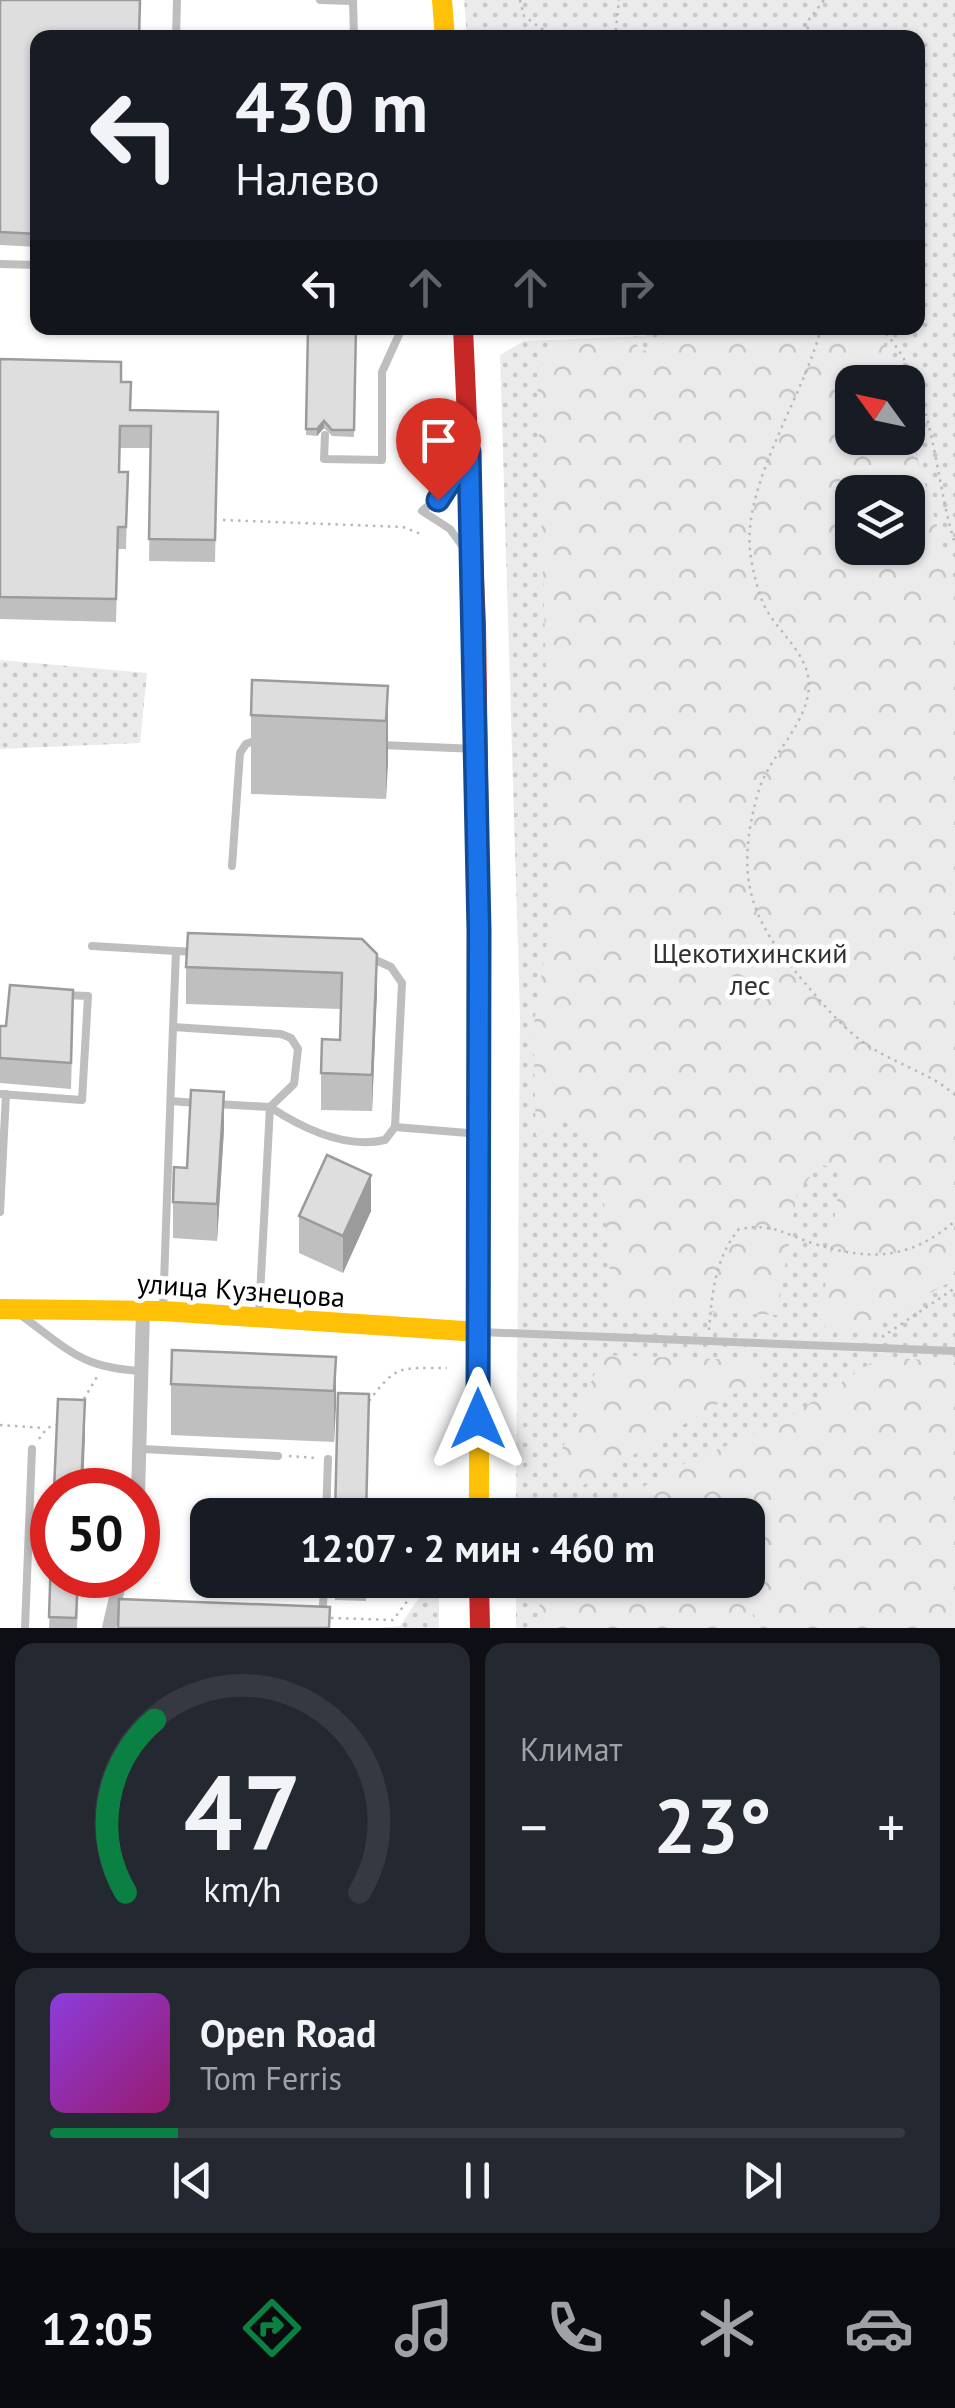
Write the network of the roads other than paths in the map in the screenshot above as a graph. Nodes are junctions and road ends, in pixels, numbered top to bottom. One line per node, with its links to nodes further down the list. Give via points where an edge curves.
1 (177, 0): 5 (lane)
2 (320, 0): 3 (lane)
3 (352, 0): 6 (lane)
4 (442, 0): 7 (main road)
5 (176, 30)
6 (354, 30)
7 (444, 30)
8 (0, 264): 9 (lane)
9 (30, 265)
10 (399, 335): 12 (lane, via 382,372 382,460 324,459)
11 (463, 335): 13 (main road)
12 (325, 435)
13 (469, 452): 14 (main road); 14 (lane, via 451,486 422,511 450,529)
14 (473, 565): 17 (main road)
15 (272, 740): 18 (lane, via 253,740 240,753)
16 (366, 744): 17 (lane)
17 (476, 749): 29 (main road)
18 (232, 866)
19 (92, 946): 20 (lane)
20 (176, 951): 21 (lane); 24 (lane)
21 (215, 952)
22 (352, 956): 28 (lane, via 372,957 402,982)
23 (52, 994): 25 (lane, via 88,996 82,1100)
24 (172, 1027): 26 (lane); 27 (lane, via 292,1038 298,1050 294,1084)
25 (3, 1094): 30 (lane)
26 (171, 1101): 27 (lane); 32 (lane)
27 (270, 1107): 28 (lane, via 294,1123 367,1144 385,1140); 33 (lane)
28 (395, 1127): 29 (lane)
29 (480, 1134): 34 (main road)
30 (0, 1212)
31 (6, 1309): 32 (main road, улица Кузнецова); 36 (lane, via 102,1369)
32 (153, 1311): 33 (main road, улица Кузнецова); 36 (street)
33 (259, 1318): 34 (main road, улица Кузнецова)
34 (478, 1332): 35 (lane); 43 (main road)
35 (955, 1350)
36 (141, 1371): 38 (street)
37 (32, 1449): 48 (lane)
38 (142, 1449): 39 (lane); 41 (street)
39 (278, 1456)
40 (328, 1459): 42 (lane)
41 (140, 1468)
42 (327, 1498)
43 (479, 1498)
44 (116, 1598): 49 (street)
45 (324, 1598): 47 (lane)
46 (480, 1598): 50 (main road)
47 (323, 1623)
48 (25, 1628)
49 (109, 1628)
50 (480, 1628)

